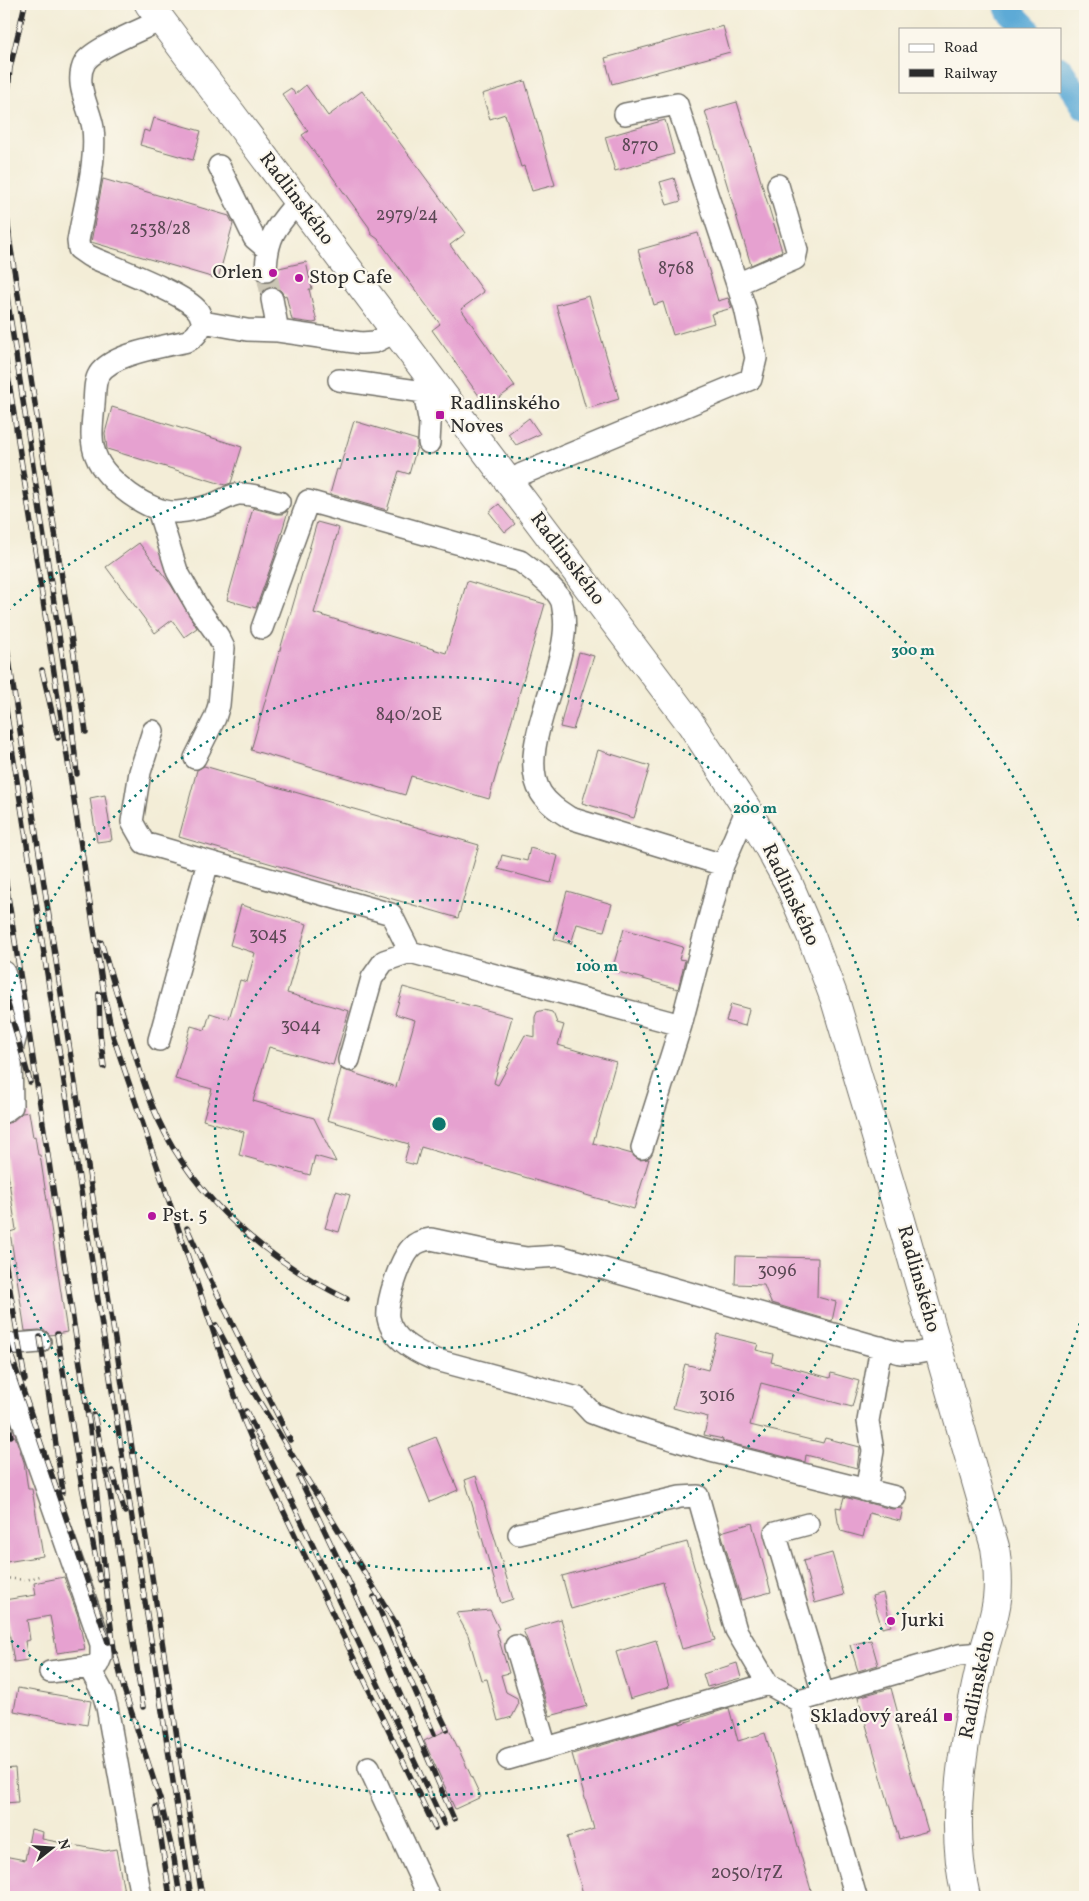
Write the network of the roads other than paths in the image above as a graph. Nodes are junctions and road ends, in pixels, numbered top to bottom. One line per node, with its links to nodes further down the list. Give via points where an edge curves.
1 (155, 12): 5 (main road, Radlinského); 10 (lane, via 92,55 83,66 81,85 94,142 79,249 190,303)
2 (625, 114): 8 (lane, via 677,104)
3 (219, 166): 6 (lane, via 254,238)
4 (778, 184): 8 (lane, via 797,250 795,259)
5 (298, 201): 6 (lane, via 278,224); 12 (main road, Radlinského)
6 (267, 250): 7 (lane)
7 (266, 271)
8 (737, 284): 16 (lane, via 756,358 751,379)
9 (272, 299): 11 (lane)
10 (203, 322): 11 (lane, via 247,330); 18 (lane, via 199,332 187,342 119,359 106,366 98,375 95,387 92,438 96,457 116,483)
11 (278, 331): 12 (lane, via 361,344 375,342)
12 (395, 332): 14 (main road, Radlinského)
13 (339, 380): 14 (lane)
14 (430, 389): 15 (lane); 16 (main road, Radlinského)
15 (429, 443)
16 (509, 482): 22 (main road, Radlinského, via 691,724)
17 (279, 502): 18 (lane, via 238,494 198,510)
18 (158, 510): 21 (lane, via 177,571 224,648 219,705)
19 (262, 628): 24 (lane, via 308,501 520,561 540,576 562,600 565,626 563,647 534,747 540,792 555,809 570,818)
20 (153, 731): 23 (lane, via 140,772 132,822 144,843)
21 (195, 758)
22 (747, 809): 24 (lane); 35 (main road, Radlinského, via 788,882 835,1000)
23 (208, 862): 25 (lane, via 391,914); 28 (lane)
24 (723, 865): 27 (lane)
25 (410, 952): 27 (lane); 29 (lane, via 384,961 372,978)
26 (4, 972): 30 (lane, via 19,1024 11,1054 12,1106)
27 (681, 1025): 31 (lane)
28 (159, 1040)
29 (349, 1060)
30 (4, 1112)
31 (642, 1148)
32 (40, 1342): 33 (lane)
33 (4, 1345)
34 (882, 1347): 35 (lane, via 900,1353); 37 (lane, via 868,1421 873,1451); 37 (lane, via 559,1256 519,1257 431,1239 420,1240 410,1248 395,1280 389,1303 388,1319 395,1331 405,1344 432,1359 578,1398 592,1413 711,1451)
35 (939, 1349): 42 (main road, Radlinského, via 989,1524 998,1567 995,1610)
36 (4, 1367): 43 (lane, via 101,1644 98,1664)
37 (866, 1490): 38 (lane)
38 (895, 1497)
39 (808, 1524): 46 (lane, via 774,1533)
40 (519, 1534): 45 (lane, via 680,1497 698,1496 736,1630)
41 (516, 1646): 48 (lane)
42 (982, 1653): 46 (lane, via 959,1655); 56 (main road, Radlinského, via 956,1820)
43 (89, 1668): 44 (lane); 53 (lane, via 107,1707)
44 (50, 1672)
45 (768, 1684): 47 (lane); 48 (lane)
46 (823, 1694): 47 (lane)
47 (799, 1700): 55 (lane)
48 (546, 1748): 50 (lane)
49 (100, 1750): 52 (lane)
50 (508, 1759)
51 (369, 1767): 54 (lane)
52 (132, 1897)
53 (141, 1897)
54 (429, 1897)
55 (856, 1897)
56 (966, 1897)

